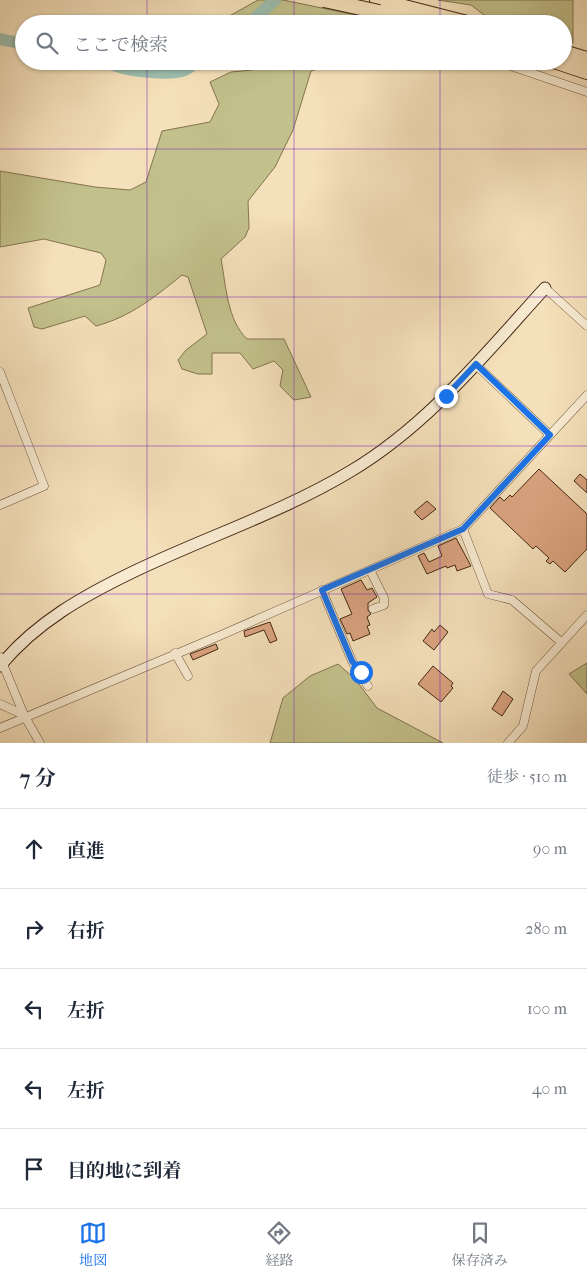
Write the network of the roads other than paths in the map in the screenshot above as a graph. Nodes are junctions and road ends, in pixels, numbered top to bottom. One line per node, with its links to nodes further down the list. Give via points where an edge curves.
1 (324, 0): 2 (highway, bridge)
2 (379, 3): 3 (street); 4 (highway); 5 (highway)
3 (367, 15)
4 (405, 15)
5 (432, 15)
6 (572, 55): 7 (highway)
7 (587, 59)
8 (572, 67): 10 (highway)
9 (522, 70): 11 (street)
10 (587, 72)
11 (587, 92)
12 (545, 288): 13 (street); 14 (street)
13 (587, 326)
14 (476, 364): 17 (street); 26 (street, via 423,418 352,470 294,501 90,592 45,622)
15 (0, 372): 18 (street, via 44,486)
16 (587, 395): 17 (street)
17 (550, 435): 19 (street)
18 (0, 505)
19 (463, 529): 20 (street); 24 (street, via 488,594 512,600)
20 (370, 570): 21 (street); 22 (street, via 384,598 384,605)
21 (322, 590): 25 (street); 28 (street, via 352,661)
22 (374, 610)
23 (587, 615): 24 (street)
24 (561, 642): 33 (street, via 536,670 523,726)
25 (175, 654): 27 (street); 30 (street)
26 (1, 662): 30 (street)
27 (188, 676)
28 (368, 686)
29 (0, 704): 30 (street)
30 (24, 716): 31 (street); 32 (street)
31 (0, 728)
32 (40, 743)
33 (508, 743)

